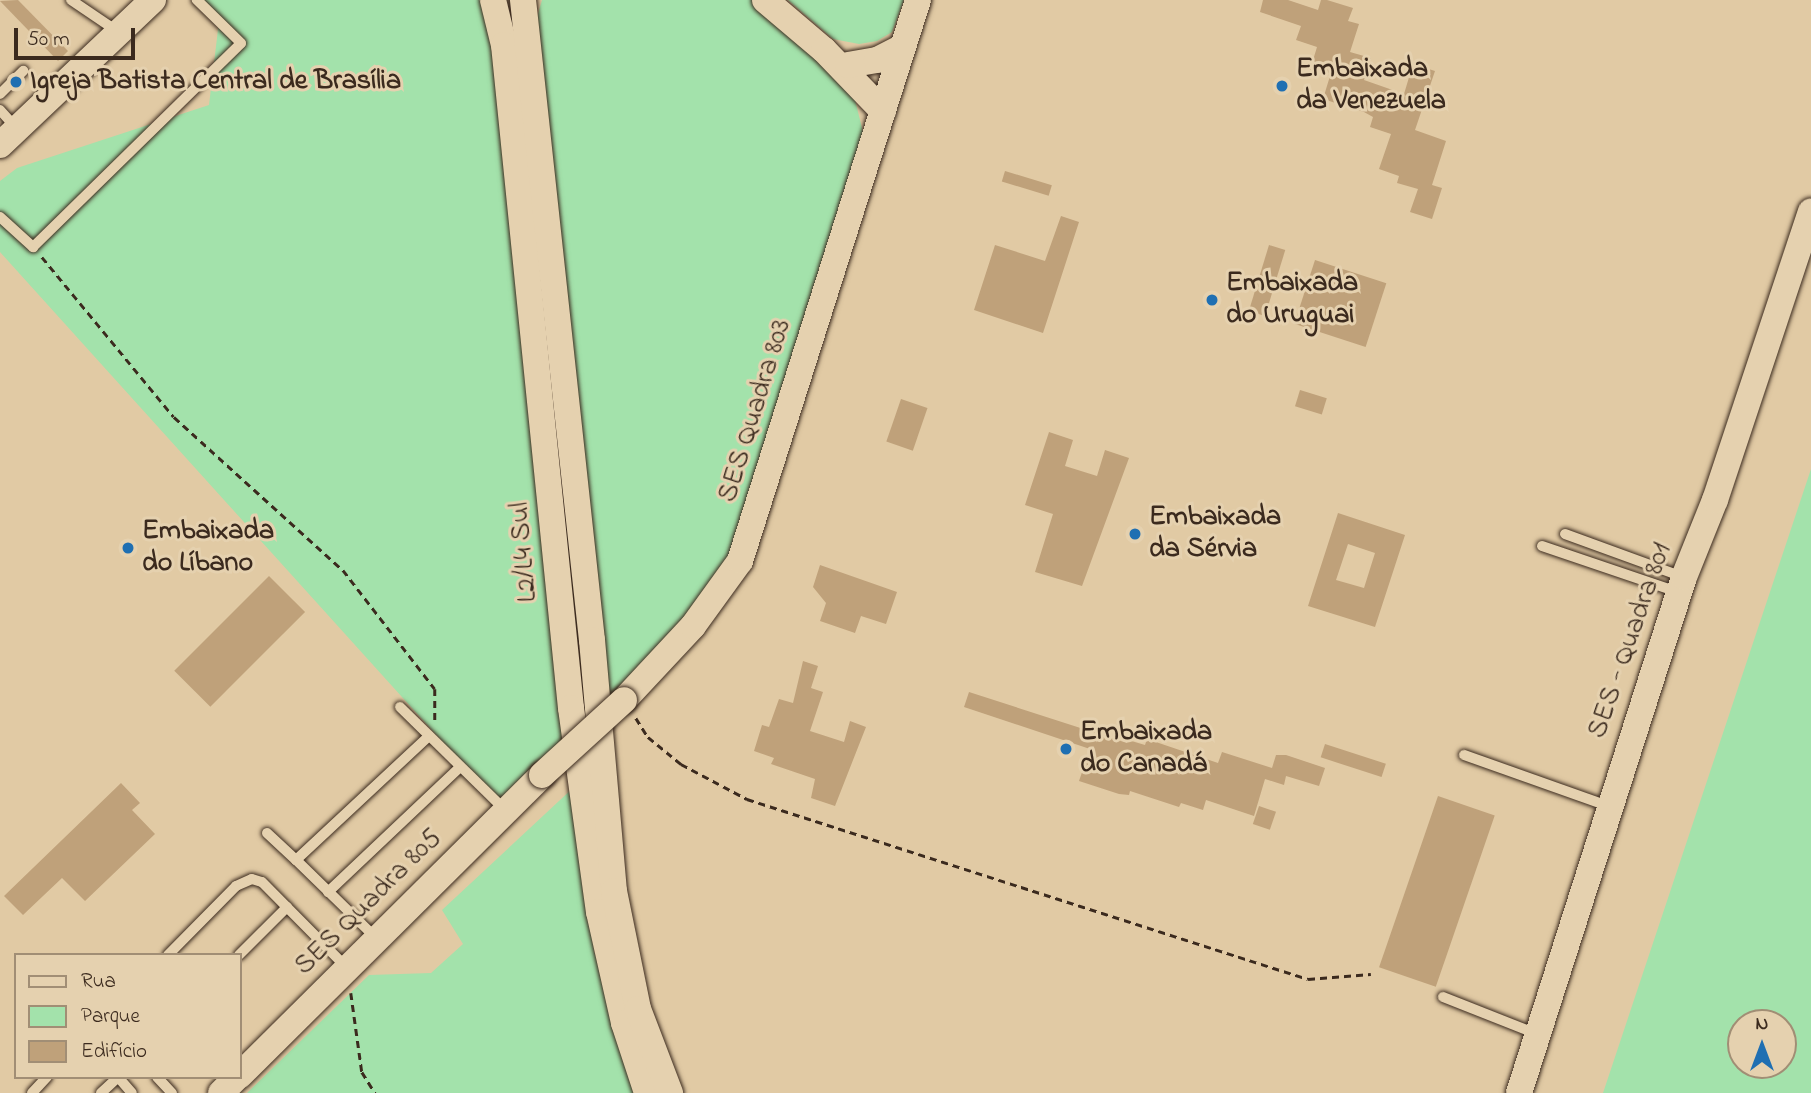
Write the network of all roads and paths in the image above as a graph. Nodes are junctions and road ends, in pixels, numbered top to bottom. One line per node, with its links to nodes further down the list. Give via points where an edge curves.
1 (71, 0): 10 (lane)
2 (85, 0): 10 (lane)
3 (153, 0): 11 (street)
4 (197, 0): 22 (lane, via 241,43)
5 (493, 0): 57 (street, L2/L4 Sul, via 504,45 571,708 598,912 624,1023)
6 (523, 0): 12 (street, L2/L4 Sul)
7 (542, 0): 12 (street)
8 (765, 0): 14 (street)
9 (918, 0): 13 (street, SES Quadra 803)
10 (92, 13): 11 (lane)
11 (121, 34): 18 (street)
12 (530, 41): 58 (street, L2/L4 Sul, via 614,891 638,1009)
13 (903, 47): 14 (street); 17 (street, SES Quadra 803)
14 (848, 70): 17 (street); 19 (street)
15 (23, 71): 16 (lane)
16 (0, 94)
17 (886, 101): 19 (street, SES Quadra 803)
18 (6, 128)
19 (869, 156): 26 (street, SES Quadra 803, via 740,561 693,626)
20 (1811, 212): 25 (street, SES - Quadra 801)
21 (0, 217): 22 (lane)
22 (33, 247): 28 (path, via 174,417 343,570 435,690 435,731)
23 (1565, 534): 25 (lane)
24 (1542, 546): 25 (lane)
25 (1681, 585): 32 (street, SES - Quadra 801)
26 (624, 700): 31 (street, SES Quadra 803, bridge); 42 (path, via 648,737 681,764 747,799 1308,979)
27 (400, 706): 28 (lane)
28 (429, 736): 30 (lane); 35 (lane)
29 (1464, 755): 32 (lane)
30 (460, 767): 33 (lane); 36 (lane)
31 (542, 775): 33 (street, SES Quadra 805)
32 (1609, 807): 44 (street, SES - Quadra 801)
33 (505, 811): 38 (street, SES Quadra 805)
34 (267, 833): 35 (lane)
35 (296, 860): 36 (lane)
36 (328, 892): 38 (lane)
37 (287, 907): 39 (lane, via 262,881 242,882); 40 (lane); 41 (lane)
38 (378, 940): 41 (street, SES Quadra 805)
39 (170, 953)
40 (241, 953)
41 (348, 969): 45 (street, SES Quadra 805); 56 (path, via 362,1072)
42 (1371, 974)
43 (1443, 997): 44 (lane)
44 (1538, 1034): 59 (street, SES - Quadra 801)
45 (242, 1072)
46 (45, 1079): 51 (lane)
47 (116, 1079): 52 (lane)
48 (120, 1079): 53 (lane)
49 (159, 1079): 54 (lane)
50 (235, 1079): 55 (street, SES Quadra 805)
51 (32, 1093)
52 (102, 1093)
53 (132, 1093)
54 (172, 1093)
55 (221, 1093)
56 (375, 1093)
57 (647, 1093)
58 (670, 1093)
59 (1520, 1093)

